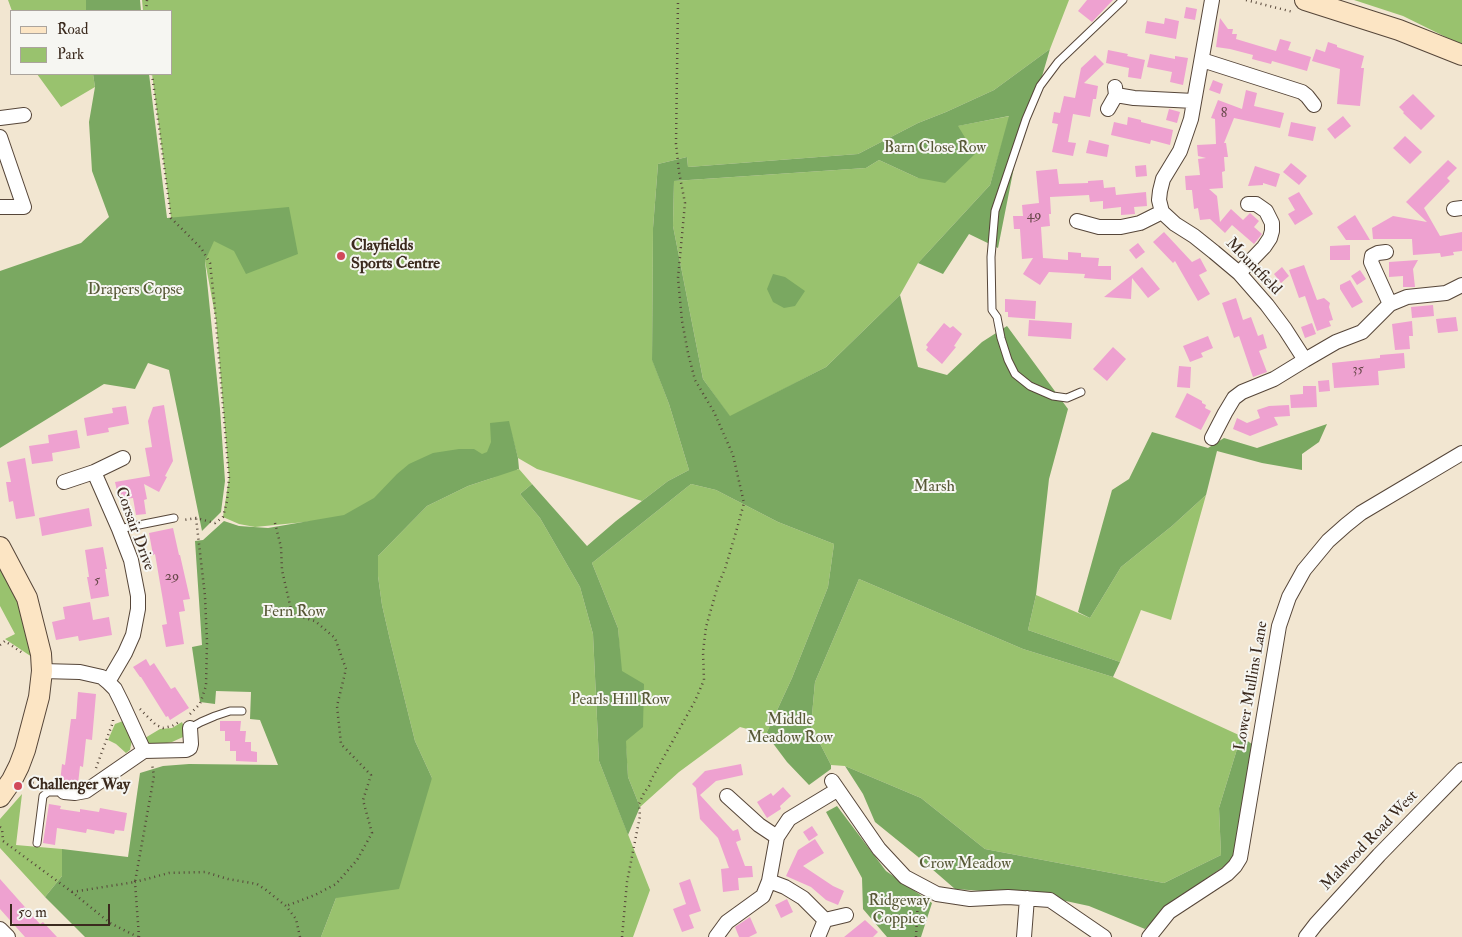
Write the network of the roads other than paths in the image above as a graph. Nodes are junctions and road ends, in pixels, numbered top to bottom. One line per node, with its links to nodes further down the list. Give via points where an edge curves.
1 (1123, 0): 21 (lane, via 1058,62 1040,86 995,211 991,257 992,310 997,317 1008,360 1015,374 1030,386 1067,398)
2 (1212, 0): 5 (street)
3 (1305, 0): 4 (street, via 1399,30)
4 (1462, 55)
5 (1202, 60): 6 (street); 7 (street, via 1302,92)
6 (1194, 101): 8 (street, via 1134,98 1115,91); 14 (street, via 1183,142 1163,179 1159,200)
7 (1314, 105)
8 (1108, 109)
9 (24, 115): 10 (street)
10 (0, 118)
11 (0, 137): 13 (street, via 24,207)
12 (1248, 204): 17 (street, via 1256,204 1266,212 1272,223 1272,232 1264,247)
13 (0, 207)
14 (1162, 212): 15 (street, via 1121,228); 17 (street, Mountfield)
15 (1076, 221)
16 (1386, 252): 19 (street, via 1372,256 1371,262)
17 (1239, 273): 20 (street, Mountfield, via 1267,305)
18 (1462, 285): 19 (street, via 1446,293 1407,297)
19 (1390, 304): 20 (street, via 1362,332)
20 (1305, 360): 22 (street, via 1274,380 1234,398)
21 (1081, 392)
22 (1212, 438)
23 (1462, 453): 51 (street, Lower Mullins Lane, via 1346,525 1304,570 1279,626 1240,858 1227,874 1169,912)
24 (123, 458): 25 (street, Corsair Drive)
25 (94, 472): 26 (street, Corsair Drive); 28 (street, Corsair Drive)
26 (64, 482)
27 (174, 518): 28 (lane)
28 (119, 529): 31 (street, Corsair Drive, via 132,565 138,609 133,635)
29 (0, 547): 30 (street, via 27,598)
30 (42, 668): 31 (street, via 89,674); 38 (street, via 39,697 25,750 12,780)
31 (108, 682): 34 (street)
32 (242, 711): 33 (lane, via 230,711)
33 (186, 724): 34 (street, via 190,748)
34 (147, 751): 36 (street, via 86,791)
35 (1462, 770): 52 (street, Malwood Road West)
36 (64, 792): 40 (lane, via 48,792 43,796)
37 (727, 796): 39 (street, via 759,826)
38 (0, 797)
39 (777, 837): 41 (street); 42 (street, via 789,819 835,786 879,849 905,877 937,894 970,899)
40 (37, 843)
41 (770, 881): 44 (street, via 803,898); 47 (street, via 763,896 727,922)
42 (1027, 898): 49 (street); 50 (street, via 1050,900)
43 (846, 915): 44 (street)
44 (825, 920): 48 (street)
45 (0, 929): 46 (street)
46 (8, 937)
47 (716, 937)
48 (818, 937)
49 (1024, 937)
50 (1104, 937)
51 (1149, 937)
52 (1306, 937)

